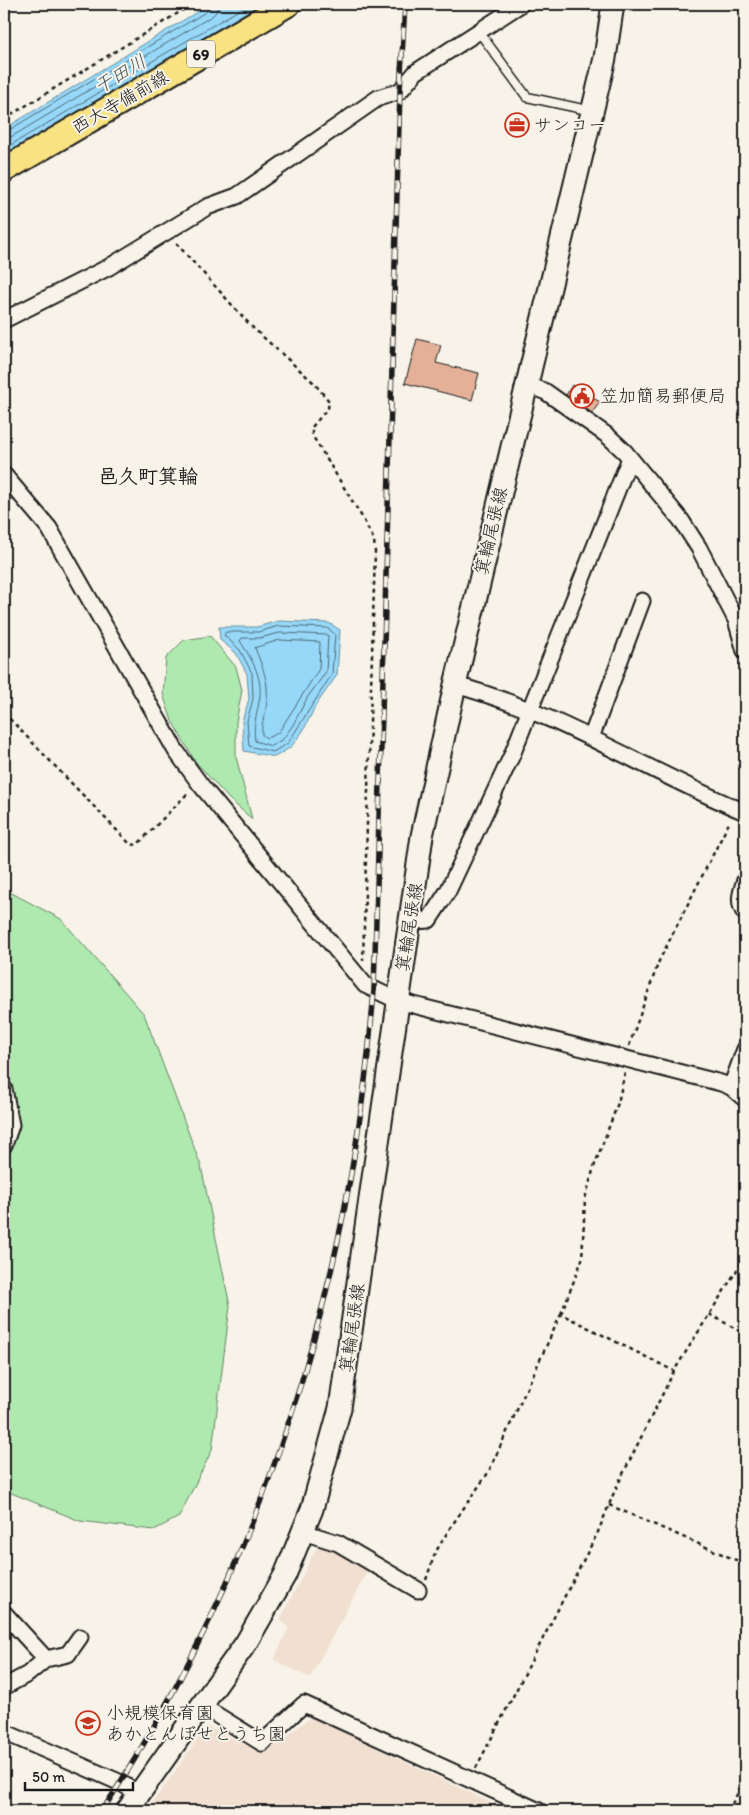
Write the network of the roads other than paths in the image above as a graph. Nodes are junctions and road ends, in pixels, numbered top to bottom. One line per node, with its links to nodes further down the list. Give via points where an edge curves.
1 (288, 4): 6 (main road, 西大寺備前線 / 69)
2 (521, 4): 4 (street)
3 (613, 4): 5 (main road, 箕輪尾張線)
4 (478, 32): 5 (lane, via 527,97); 7 (street, via 416,72 400,91 378,98 237,196 207,207 109,267)
5 (592, 111): 8 (main road, 箕輪尾張線)
6 (4, 170)
7 (4, 320)
8 (526, 384): 9 (street, via 546,392 608,436); 13 (main road, 箕輪尾張線)
9 (630, 458): 12 (street, via 681,520 698,548 736,620); 14 (street)
10 (4, 474): 20 (street, via 49,528 147,702 200,784 365,985)
11 (642, 601): 15 (street)
12 (745, 651)
13 (455, 685): 14 (street); 19 (main road, 箕輪尾張線, via 422,836)
14 (530, 711): 15 (street); 19 (street, via 448,891 428,920)
15 (591, 738): 16 (street)
16 (741, 810)
17 (745, 880): 18 (street, via 740,895 741,908)
18 (745, 913)
19 (410, 919): 20 (main road, 箕輪尾張線)
20 (398, 1001): 22 (street); 26 (main road, 箕輪尾張線, via 340,1408)
21 (745, 1049): 22 (street)
22 (731, 1087): 24 (street)
23 (4, 1089): 25 (street, via 11,1125)
24 (745, 1099)
25 (4, 1145)
26 (303, 1532): 27 (street, via 338,1543); 32 (main road, 箕輪尾張線, via 285,1575 246,1643)
27 (418, 1590)
28 (4, 1613): 30 (street)
29 (80, 1637): 30 (street, via 68,1654)
30 (46, 1659): 31 (street)
31 (4, 1688)
32 (202, 1706): 34 (main road, 箕輪尾張線); 36 (street, via 262,1744 304,1704)
33 (4, 1732): 34 (street)
34 (139, 1794): 35 (main road, 箕輪尾張線)
35 (127, 1811)
36 (539, 1811)

